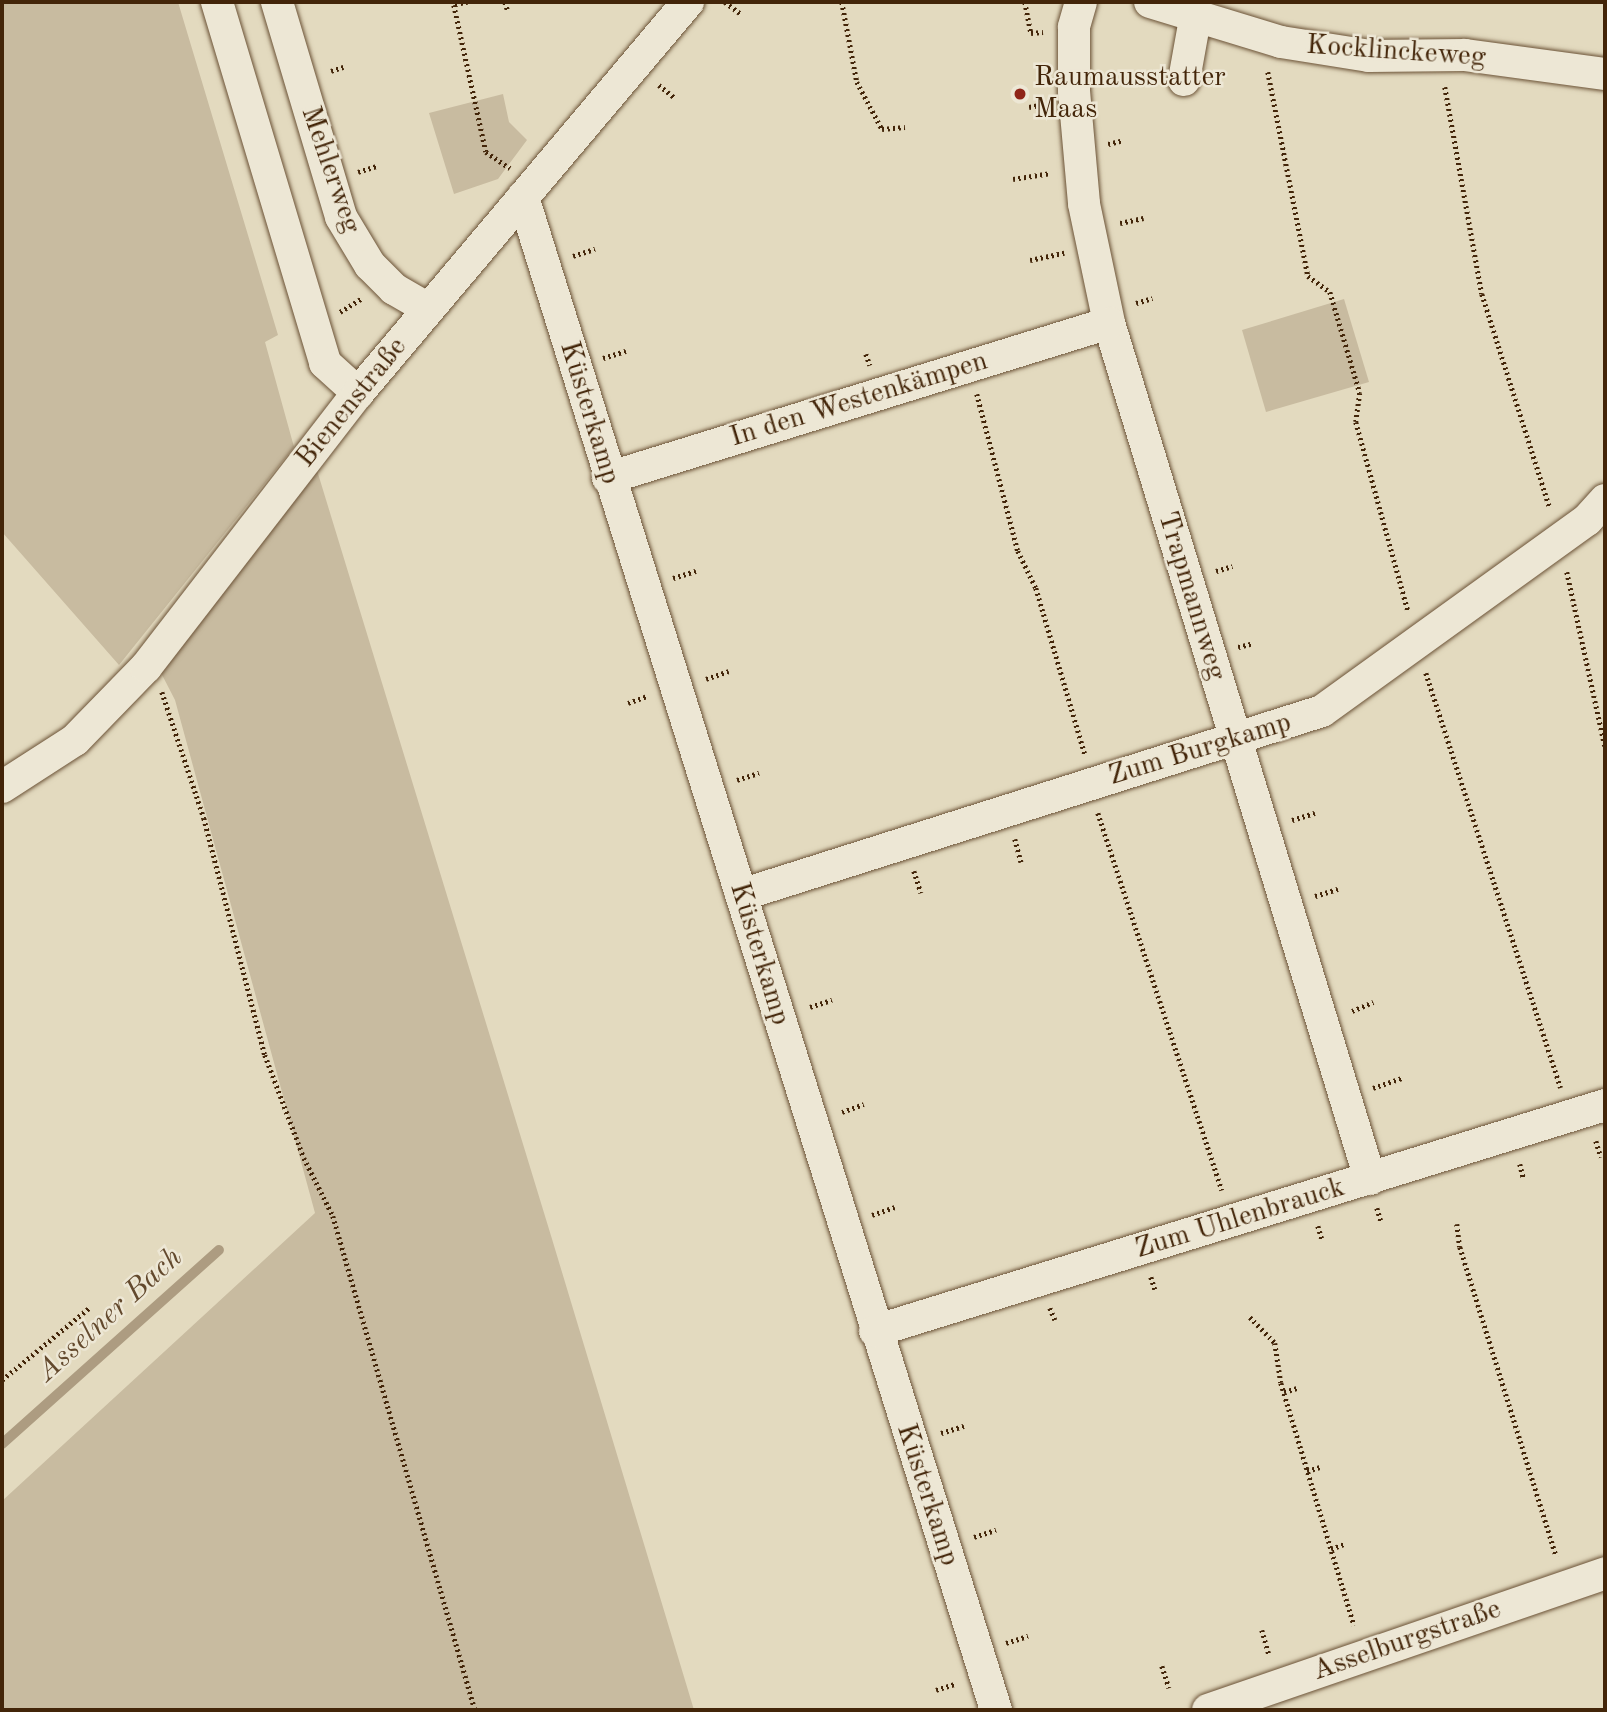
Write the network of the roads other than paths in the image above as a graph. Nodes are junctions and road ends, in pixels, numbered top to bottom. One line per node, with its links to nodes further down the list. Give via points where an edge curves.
1 (218, 2): 12 (street, via 325,363)
2 (277, 2): 10 (street, Mehlerweg, via 341,217 384,280)
3 (688, 2): 9 (street, Bienenstraße)
4 (1081, 2): 11 (street, Trapmannweg, via 1074,27 1074,91 1084,204)
5 (1150, 2): 6 (street, Kocklinckeweg)
6 (1195, 19): 7 (street, Kocklinckeweg, via 1262,37 1369,55 1439,56); 8 (street)
7 (1605, 74)
8 (1184, 80)
9 (529, 190): 10 (street, Bienenstraße); 13 (street, Küsterkamp)
10 (428, 309): 12 (street, Bienenstraße)
11 (1109, 323): 13 (street, In den Westenkämpen); 15 (street, Trapmannweg)
12 (358, 393): 16 (street, Bienenstraße, via 146,667 75,740)
13 (608, 478): 17 (street, Küsterkamp)
14 (1605, 500): 15 (street, Zum Burgkamp, via 1560,540 1322,711)
15 (1235, 739): 17 (street, Zum Burgkamp); 19 (street, Trapmannweg)
16 (2, 787)
17 (741, 895): 20 (street, Küsterkamp)
18 (1605, 1105): 19 (street, Zum Uhlenbrauck)
19 (1370, 1179): 20 (street, Zum Uhlenbrauck)
20 (875, 1332): 22 (street, Küsterkamp)
21 (1605, 1573): 23 (street, Asselburgstraße)
22 (996, 1710)
23 (1208, 1710)

